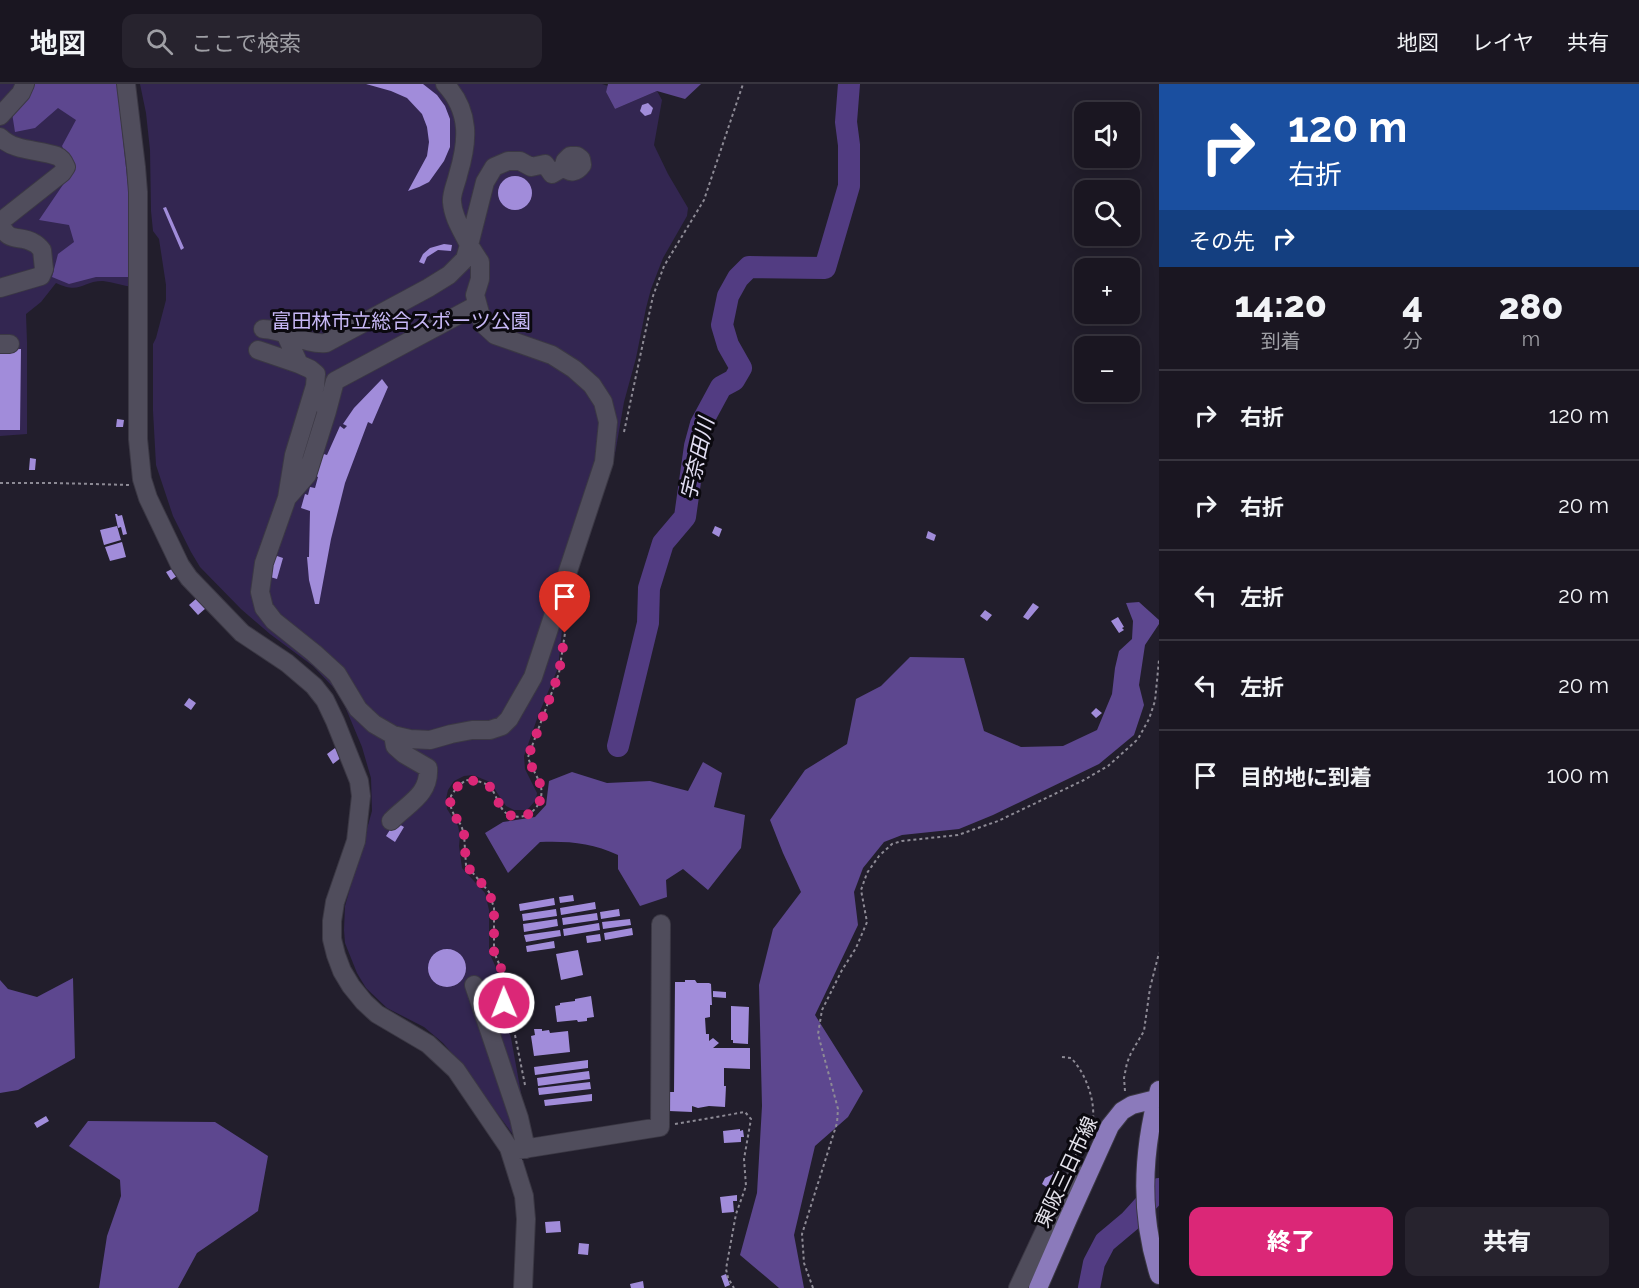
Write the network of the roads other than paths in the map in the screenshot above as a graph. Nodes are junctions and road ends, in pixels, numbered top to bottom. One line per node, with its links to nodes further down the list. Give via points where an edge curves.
1 (25, 84): 4 (street)
2 (126, 84): 22 (street, via 138,192 138,439 148,498 189,578 242,633 314,686 339,729 361,796 356,841 332,921 332,939 342,971 377,1014 428,1044 456,1070 504,1138)
3 (445, 84): 7 (street, via 462,111 466,129 464,153 451,200)
4 (0, 116)
5 (0, 137): 8 (street, via 12,145 58,157 66,167 1,224 10,237 34,242 42,250 41,276)
6 (564, 168): 7 (street, via 552,174 545,164 531,167 520,161 495,167 485,182)
7 (470, 245): 9 (street, via 480,262); 11 (street, via 465,259 449,275 326,343 316,344)
8 (0, 288)
9 (477, 305): 15 (street, via 335,381); 17 (street, via 483,324 495,335 552,355 592,385 603,402 608,422 603,462 533,677 509,719 490,730 430,740)
10 (262, 329): 11 (street)
11 (285, 333): 13 (street)
12 (258, 350): 13 (street)
13 (298, 364): 14 (street, via 316,374)
14 (315, 388): 15 (street); 16 (street, via 294,456)
15 (327, 411): 16 (street, via 307,475)
16 (287, 498): 17 (street, via 264,563 260,592 264,608 337,674 358,709)
17 (393, 735): 18 (street, via 395,746 428,768 428,776 421,795)
18 (391, 821)
19 (661, 924): 22 (street, via 660,1126)
20 (474, 986): 22 (street, via 519,1118)
21 (1157, 1094): 23 (main road, 東阪三日市線, via 1122,1111); 24 (main road, via 1147,1140 1144,1190)
22 (518, 1150): 25 (street, via 526,1219)
23 (1082, 1176): 26 (street, via 1069,1183 1062,1194); 27 (main road, 東阪三日市線)
24 (1159, 1275)
25 (523, 1288)
26 (1018, 1288)
27 (1038, 1288)

